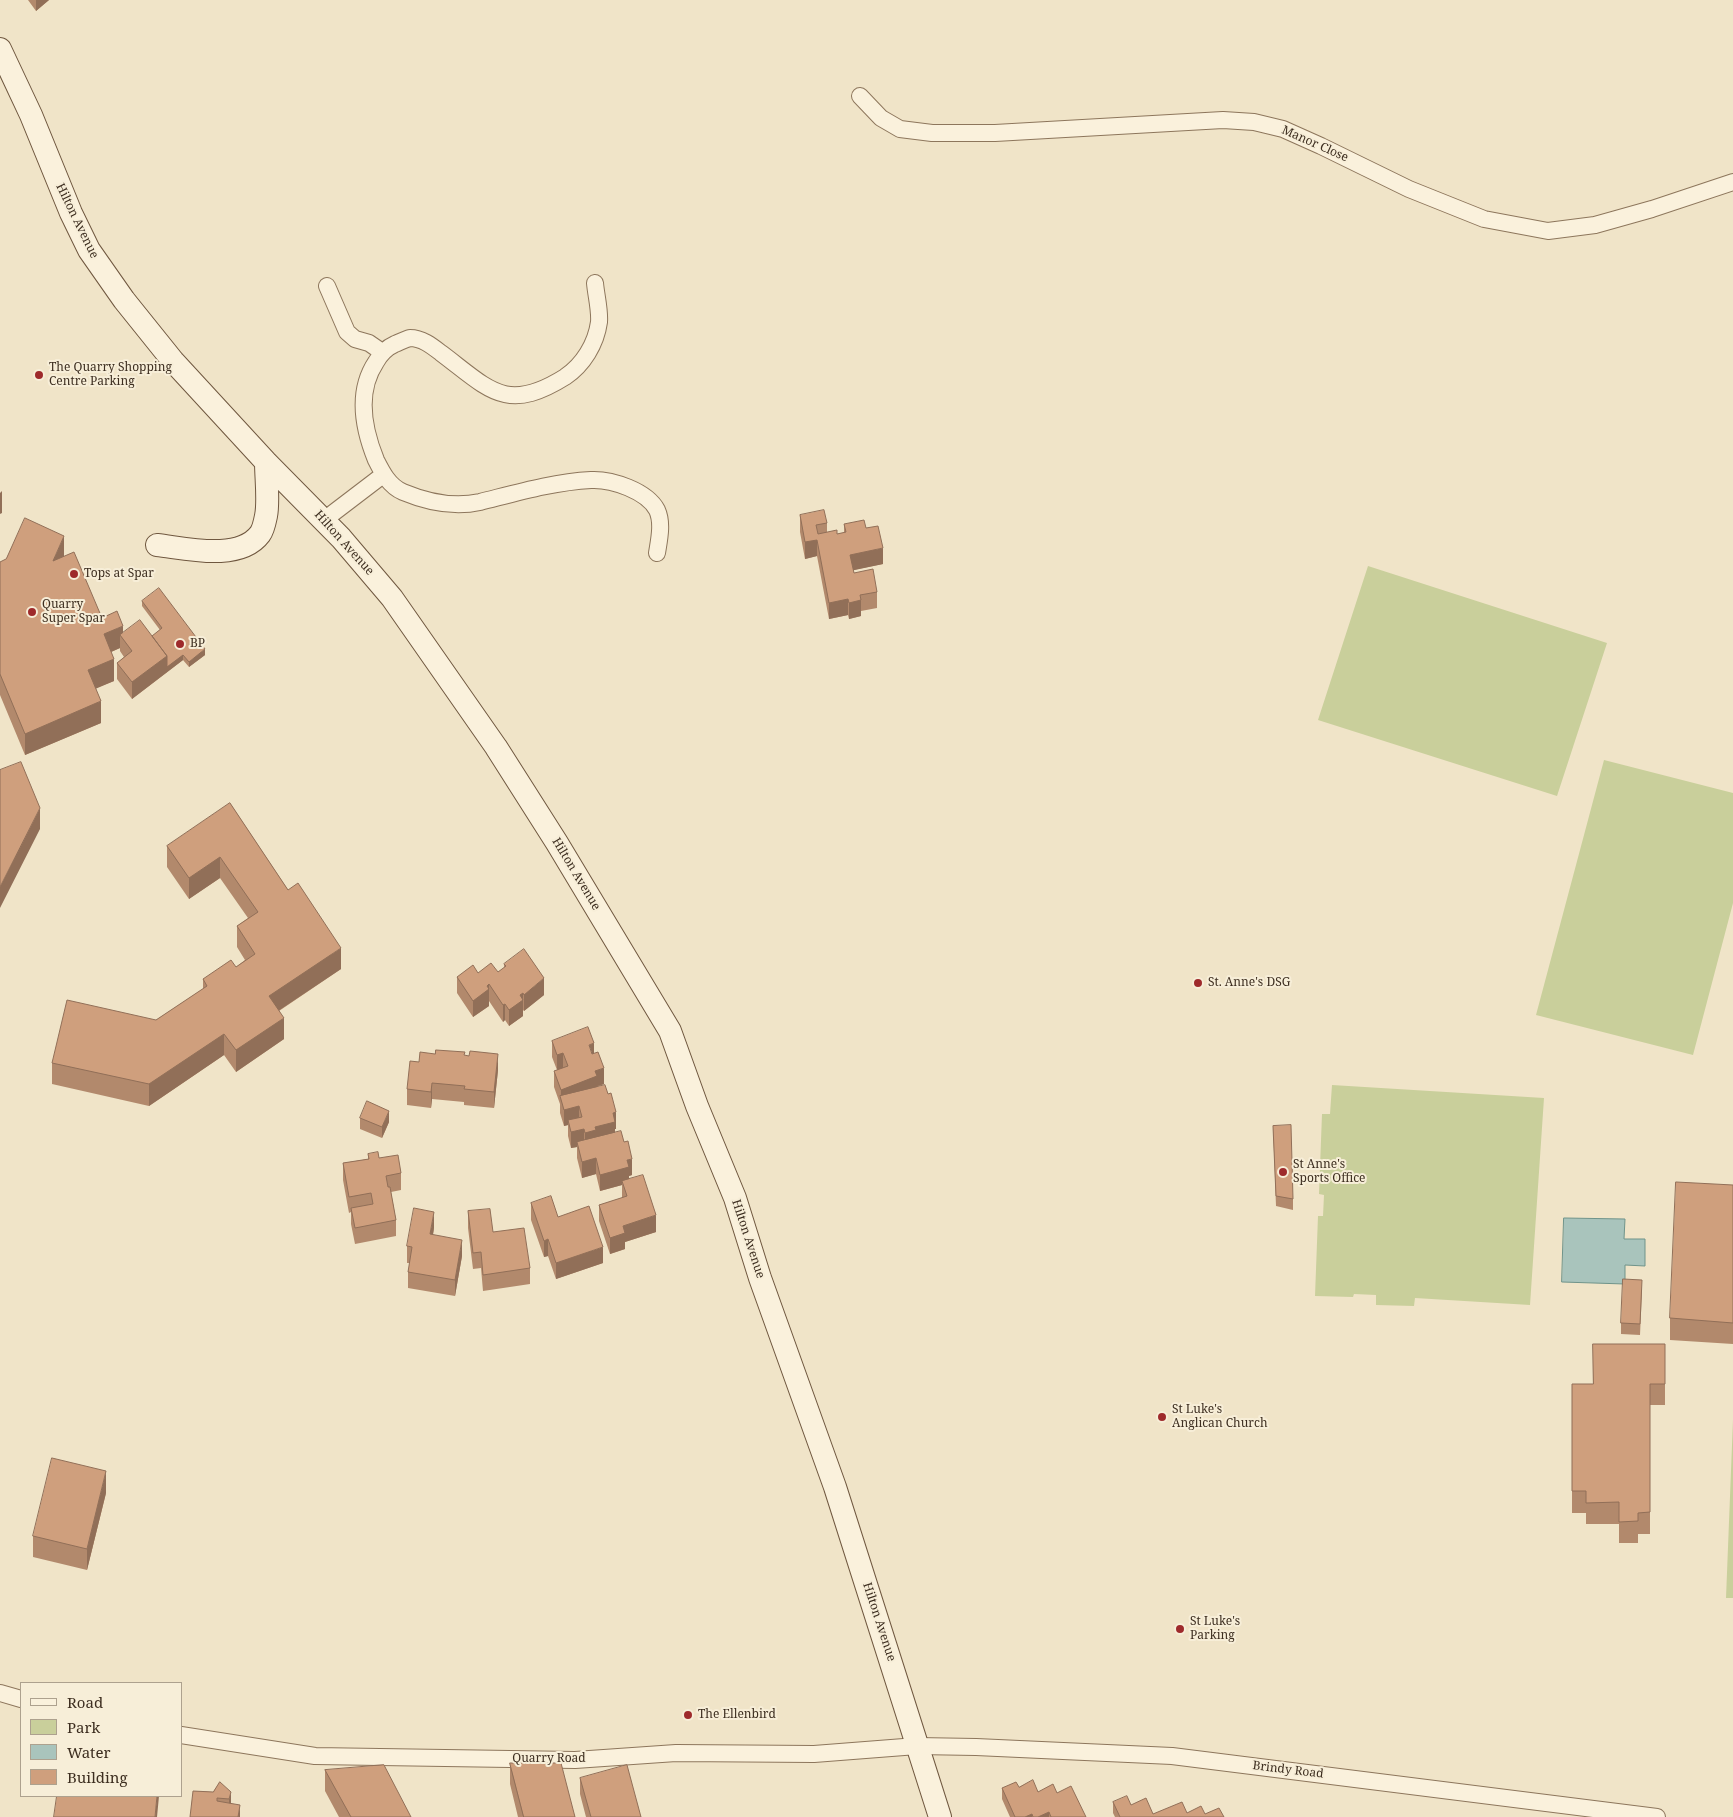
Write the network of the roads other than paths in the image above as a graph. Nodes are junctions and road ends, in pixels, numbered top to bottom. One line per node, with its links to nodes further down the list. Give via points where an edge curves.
1 (0, 49): 7 (street, Hilton Avenue, via 89,250 124,300 173,360)
2 (860, 96): 3 (street, Manor Close, via 881,118 900,129 932,133 995,133 1223,120 1254,122 1283,129 1409,189 1484,219 1548,231 1595,225)
3 (1733, 182)
4 (595, 283): 6 (street, via 599,321 592,346 575,371 547,388 520,397 501,394 468,375 428,342 410,338)
5 (327, 286): 6 (street, via 347,332)
6 (382, 352): 8 (street, via 368,373 364,419 370,446)
7 (266, 462): 9 (street, Hilton Avenue); 10 (street, via 266,515 260,534 246,545 229,551)
8 (383, 476): 9 (street); 11 (street, via 400,491 445,504 474,503 544,486 594,480 622,486 638,492 657,511 660,527)
9 (324, 520): 15 (street, Hilton Avenue, via 392,598 496,747 670,1031 735,1198 760,1278 835,1487)
10 (157, 545)
11 (658, 553)
12 (0, 1693): 13 (street)
13 (20, 1699)
14 (182, 1734): 15 (street, Quarry Road, via 315,1756 476,1759 575,1760 676,1753 814,1754)
15 (918, 1746): 16 (street, Hilton Avenue); 17 (street, Brindy Road, via 1172,1756)
16 (940, 1817)
17 (1657, 1817)

